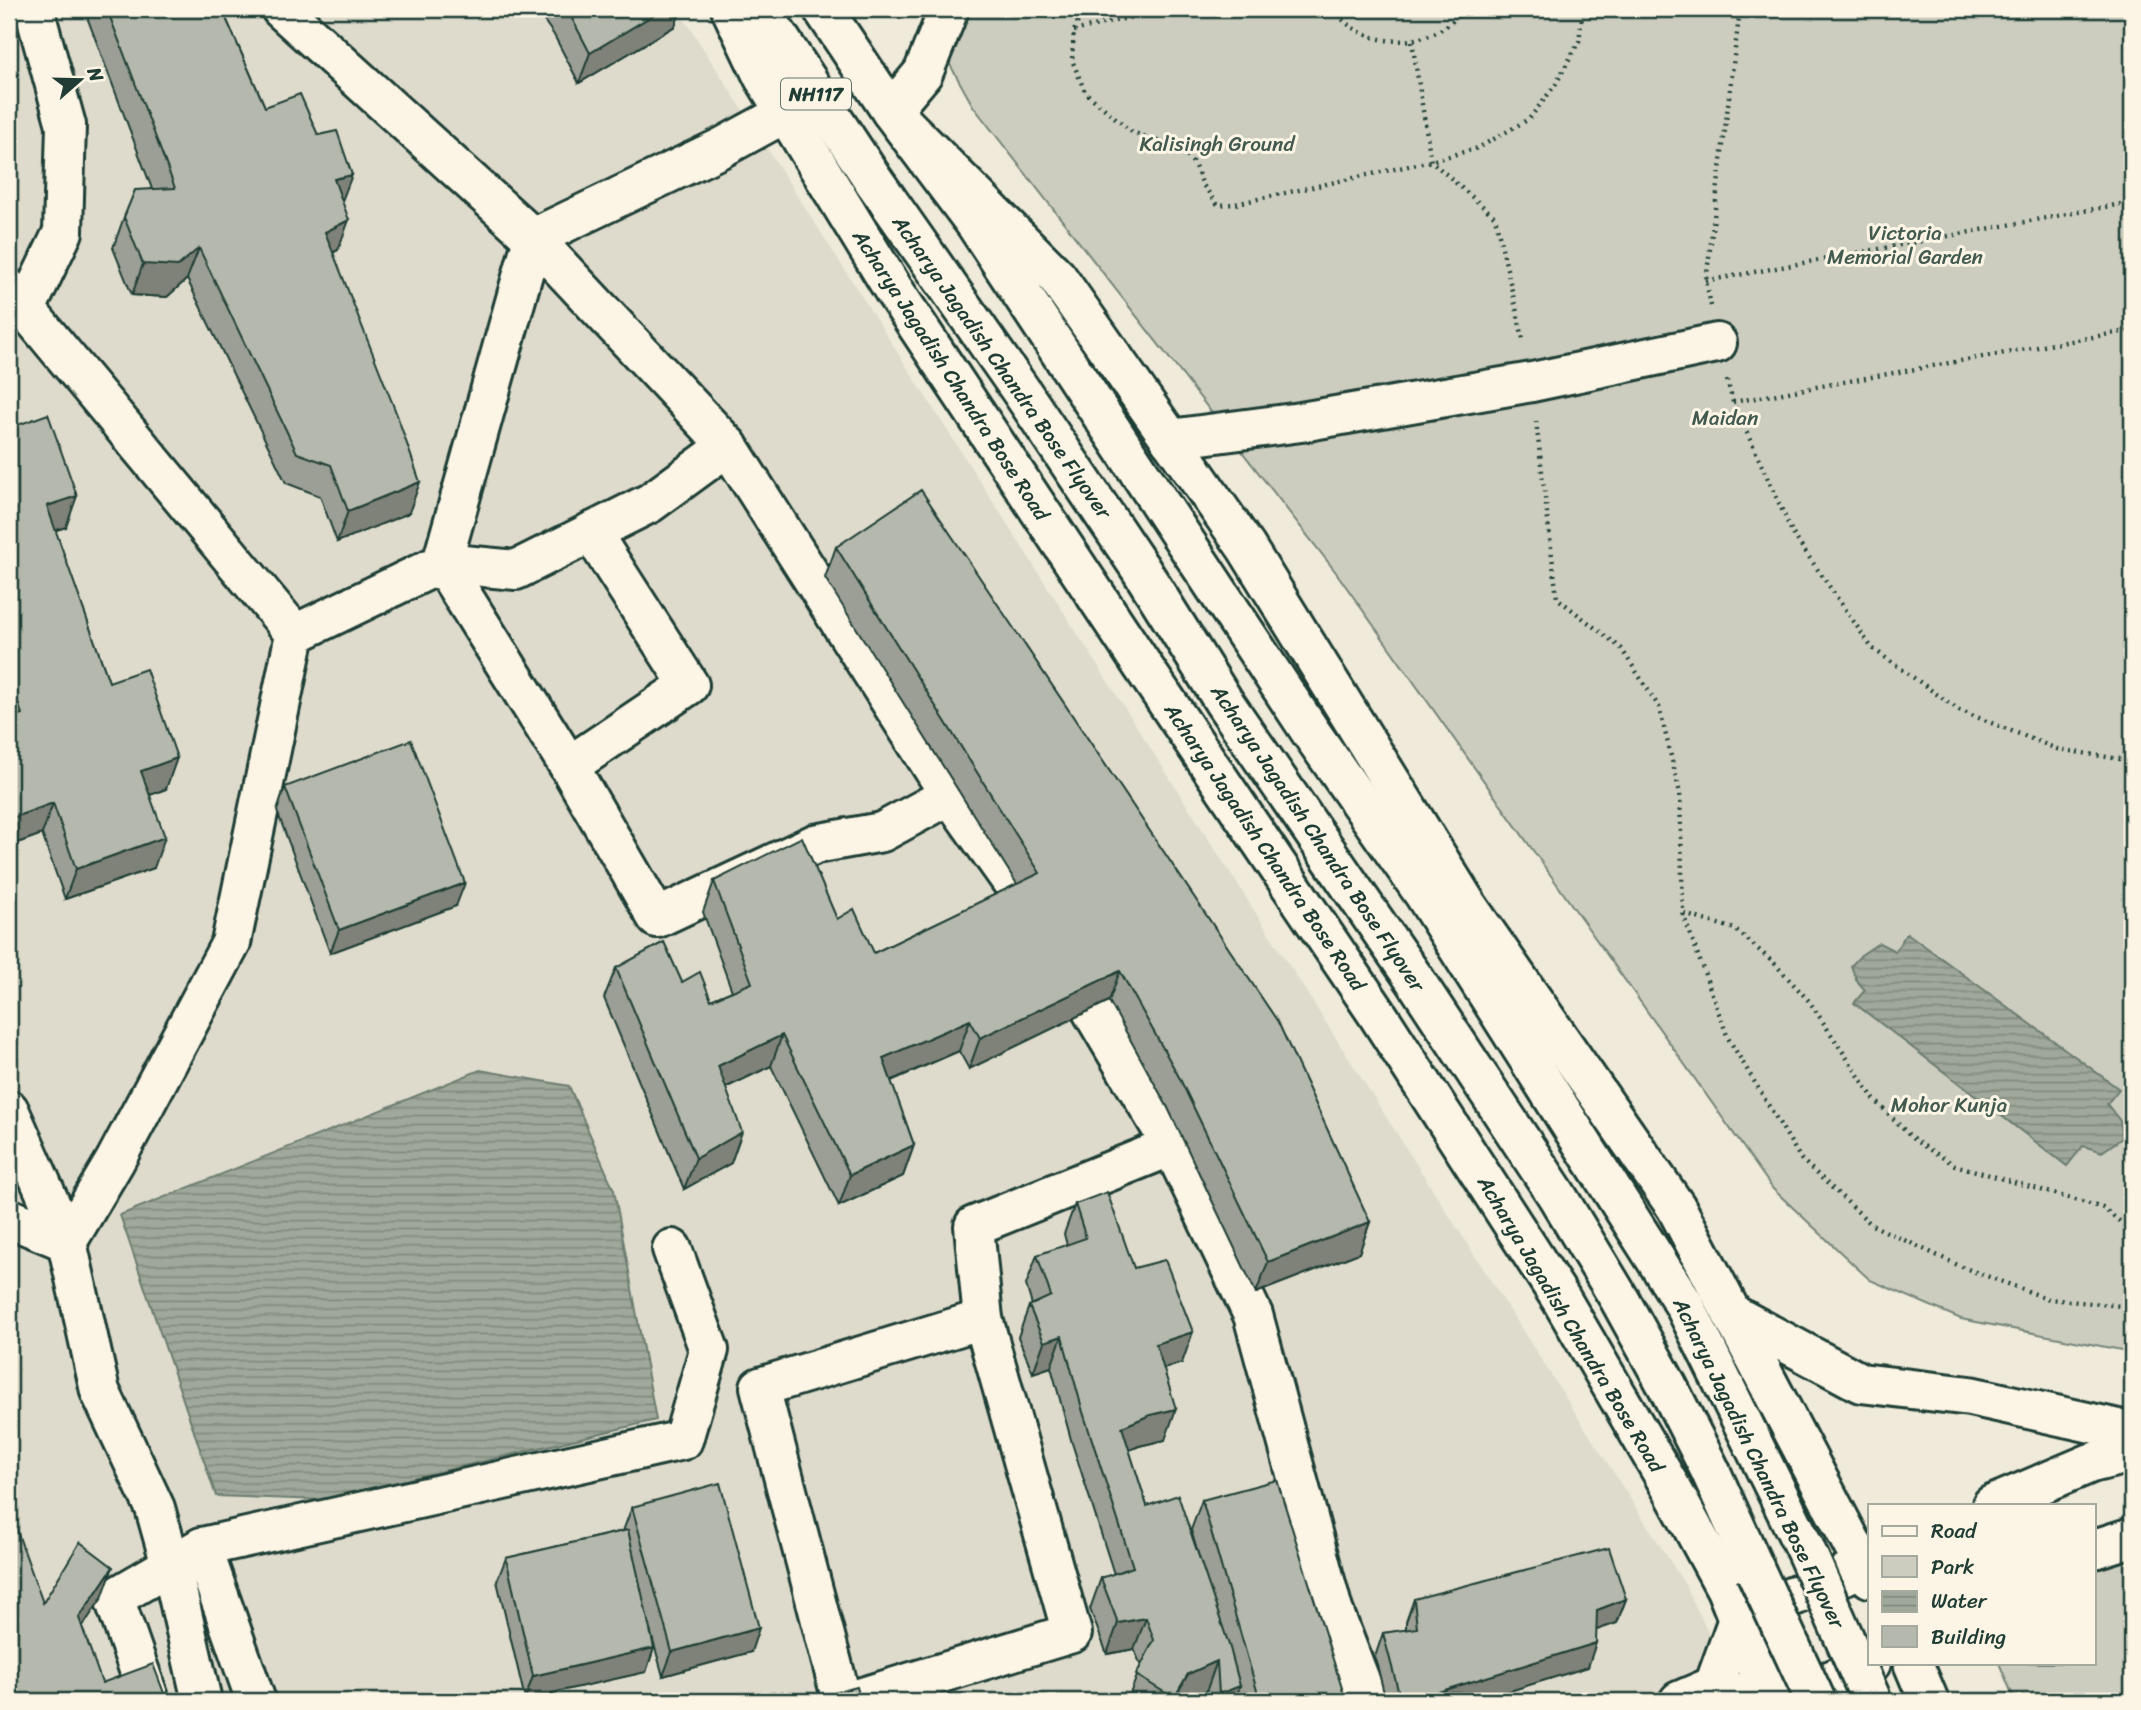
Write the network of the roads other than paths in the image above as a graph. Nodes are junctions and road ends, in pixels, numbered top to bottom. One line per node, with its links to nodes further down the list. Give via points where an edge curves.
1 (34, 9): 10 (main road, via 66,125 63,232)
2 (282, 9): 9 (main road)
3 (731, 9): 7 (main road, Acharya Jagadish Chandra Bose Road, via 764,76)
4 (760, 9): 7 (main road, Acharya Jagadish Chandra Bose Flyover / NH117)
5 (823, 9): 8 (main road)
6 (949, 9): 8 (main road, via 923,73)
7 (801, 104): 9 (main road, via 721,148); 35 (main road, Acharya Jagadish Chandra Bose Road, via 893,289 1376,1012 1561,1300 1674,1493); 49 (main road, Acharya Jagadish Chandra Bose Flyover / NH117, bridge, via 872,178 1021,391 1224,702 1488,1088 1620,1300 1710,1470)
8 (891, 111): 12 (main road, via 1057,277); 50 (main road, Acharya Jagadish Chandra Bose Flyover, bridge, via 975,223 1312,734 1424,894 1684,1304 1805,1549)
9 (533, 238): 13 (main road); 15 (main road)
10 (17, 299): 16 (main road)
11 (1717, 343): 12 (main road, via 1532,382 1301,422)
12 (1170, 439): 24 (main road, via 1246,547 1467,905 1676,1207)
13 (727, 446): 14 (main road, via 650,503); 18 (main road)
14 (591, 533): 15 (main road, via 516,570); 17 (main road, via 689,685)
15 (442, 563): 16 (main road); 17 (main road)
16 (295, 634): 22 (main road, via 231,943)
17 (569, 766): 18 (main road, via 657,918 814,844 882,832)
18 (950, 795): 20 (main road, via 1034,914)
19 (9, 1110): 22 (main road)
20 (1172, 1146): 25 (main road, via 974,1226); 44 (main road, via 1253,1315 1333,1610)
21 (9, 1218): 22 (main road)
22 (67, 1242): 33 (main road, via 100,1391 155,1508)
23 (672, 1249): 26 (main road, via 709,1350)
24 (1732, 1314): 28 (main road, via 1861,1384 1970,1396); 34 (main road)
25 (983, 1319): 27 (main road); 43 (main road, via 1072,1633)
26 (702, 1375): 27 (main road); 33 (main road, via 683,1440)
27 (760, 1387): 42 (main road)
28 (2132, 1432)
29 (2132, 1453): 30 (main road, via 2091,1463)
30 (1994, 1504)
31 (2132, 1536): 32 (main road)
32 (2096, 1548)
33 (186, 1556): 39 (main road, via 114,1598); 40 (main road); 41 (main road)
34 (1868, 1570): 35 (main road)
35 (1738, 1619): 38 (main road); 47 (main road, Acharya Jagadish Chandra Bose Road)
36 (1869, 1664): 48 (main road)
37 (1913, 1664): 51 (main road)
38 (1714, 1686): 45 (main road); 46 (main road)
39 (150, 1701)
40 (202, 1701)
41 (256, 1701)
42 (842, 1701)
43 (850, 1701)
44 (1368, 1701)
45 (1679, 1701)
46 (1762, 1701)
47 (1771, 1701)
48 (1781, 1701)
49 (1816, 1701)
50 (1872, 1701)
51 (1929, 1701)

